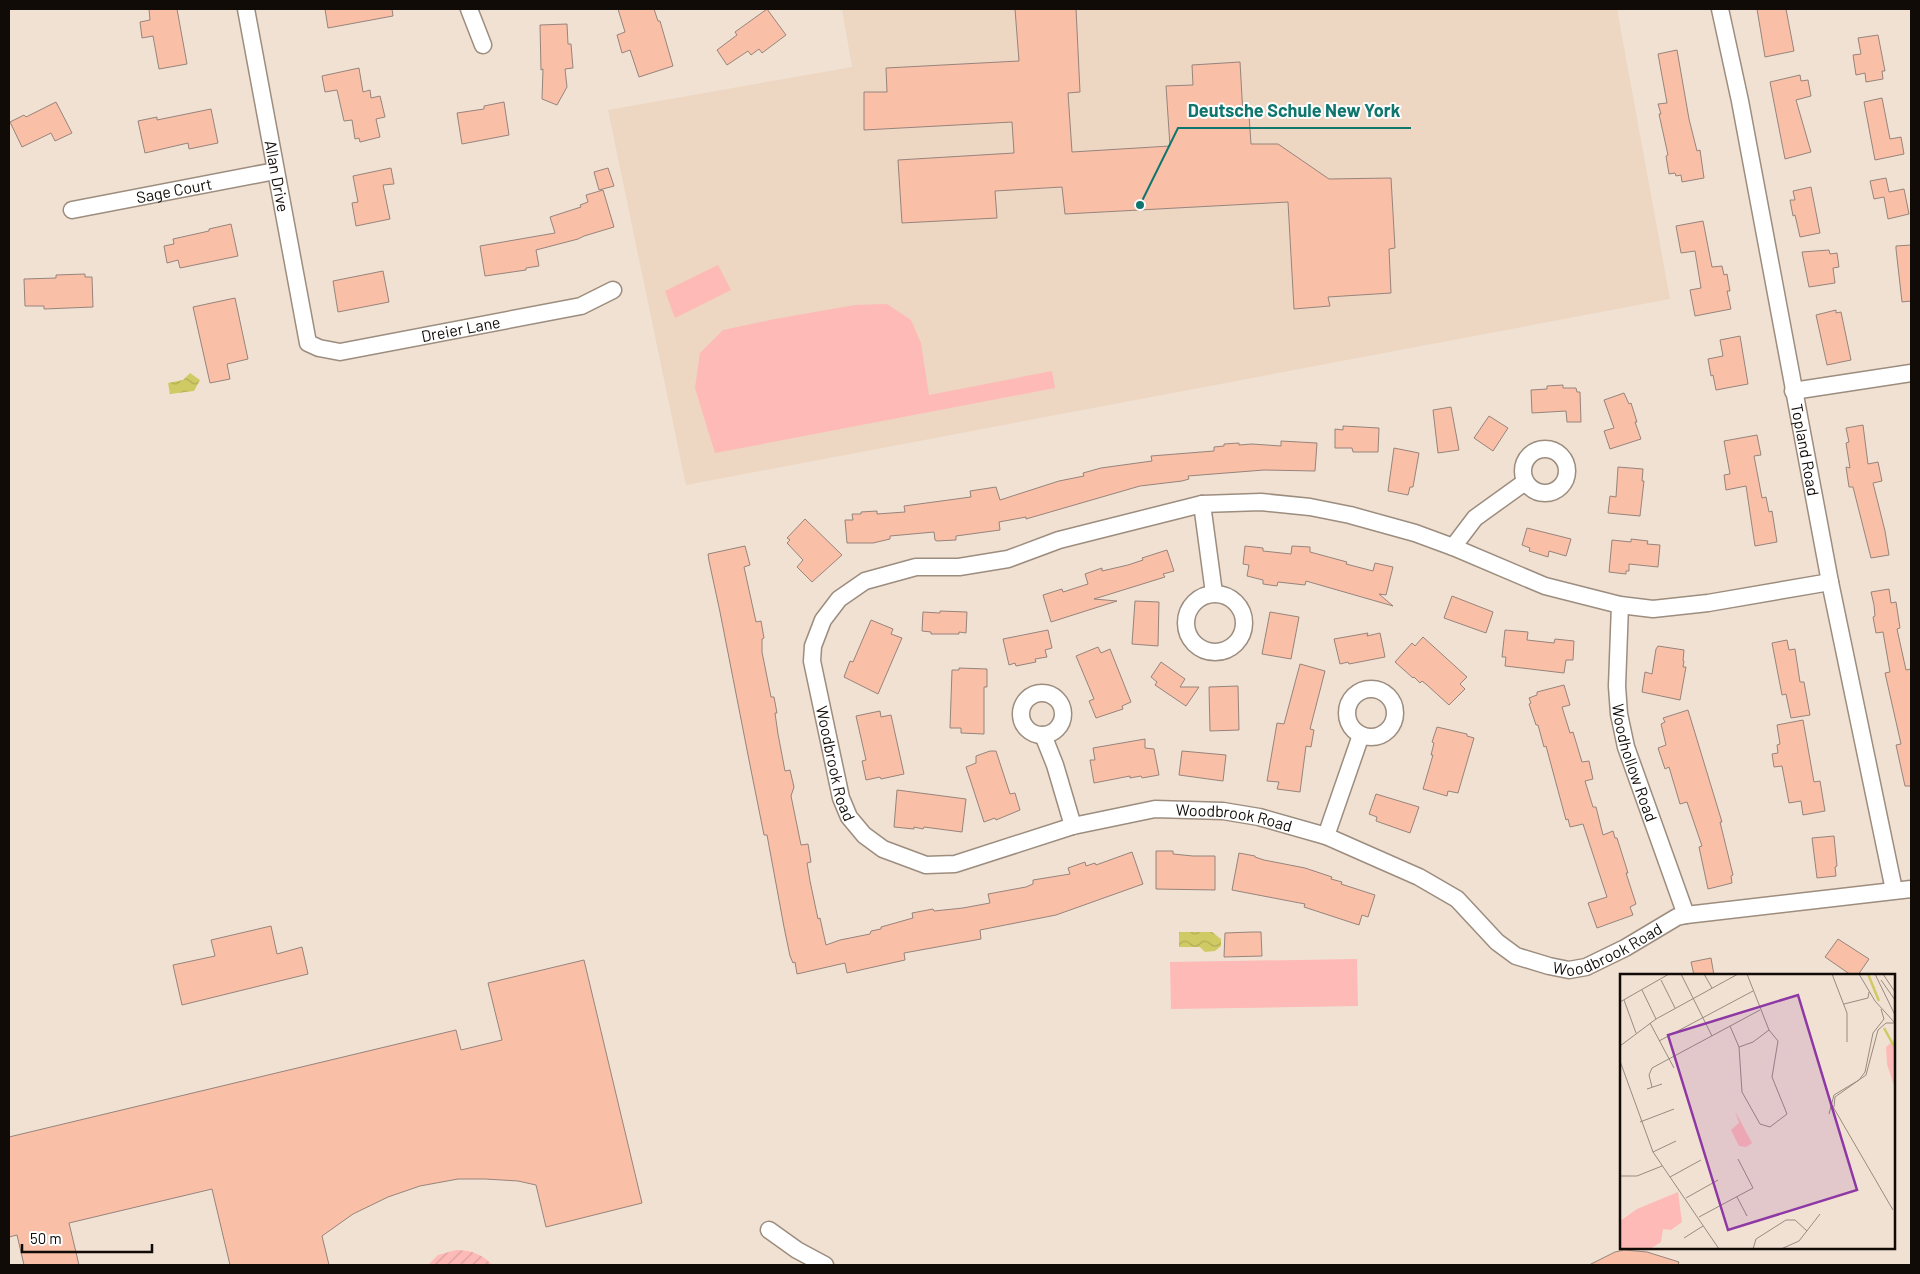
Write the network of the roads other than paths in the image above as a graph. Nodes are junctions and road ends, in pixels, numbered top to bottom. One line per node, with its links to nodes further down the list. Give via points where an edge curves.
1 (246, 9): 5 (street, Allan Drive)
2 (470, 9): 4 (street)
3 (1720, 9): 10 (street, Topland Road)
4 (483, 45)
5 (275, 171): 6 (street, Sage Court); 8 (street, Allan Drive)
6 (72, 210)
7 (613, 290): 8 (street, Dreier Lane, via 581,306 340,352)
8 (308, 343)
9 (1911, 373): 10 (street)
10 (1793, 390): 14 (street, Topland Road)
11 (1525, 482): 13 (street, via 1475,518)
12 (1202, 504): 13 (street, Woodbrook Road, via 1261,502 1310,507 1350,515); 15 (street); 19 (street, Woodbrook Road, via 1059,540 1008,559 959,567 916,567 865,581 839,599 823,620 813,646 812,660 841,798 849,817 864,835 883,850 926,865 955,864)
13 (1453, 547): 16 (street, Woodbrook Road, via 1545,586)
14 (1830, 582): 16 (street, Woodbrook Road, via 1652,609); 22 (street, Topland Road)
15 (1214, 593)
16 (1620, 605): 23 (street, Woodhollow Road, via 1617,686 1626,747)
17 (1043, 735): 19 (street)
18 (1362, 735): 20 (street)
19 (1073, 826): 20 (street, Woodbrook Road, via 1155,809 1259,817)
20 (1326, 836): 23 (street, Woodbrook Road, via 1419,877 1457,900 1497,942 1516,956 1549,966 1569,970 1586,967)
21 (1911, 889): 22 (street, Woodbrook Road)
22 (1894, 890): 23 (street, Woodbrook Road)
23 (1686, 915)
24 (769, 1230): 25 (street)
25 (825, 1265)

